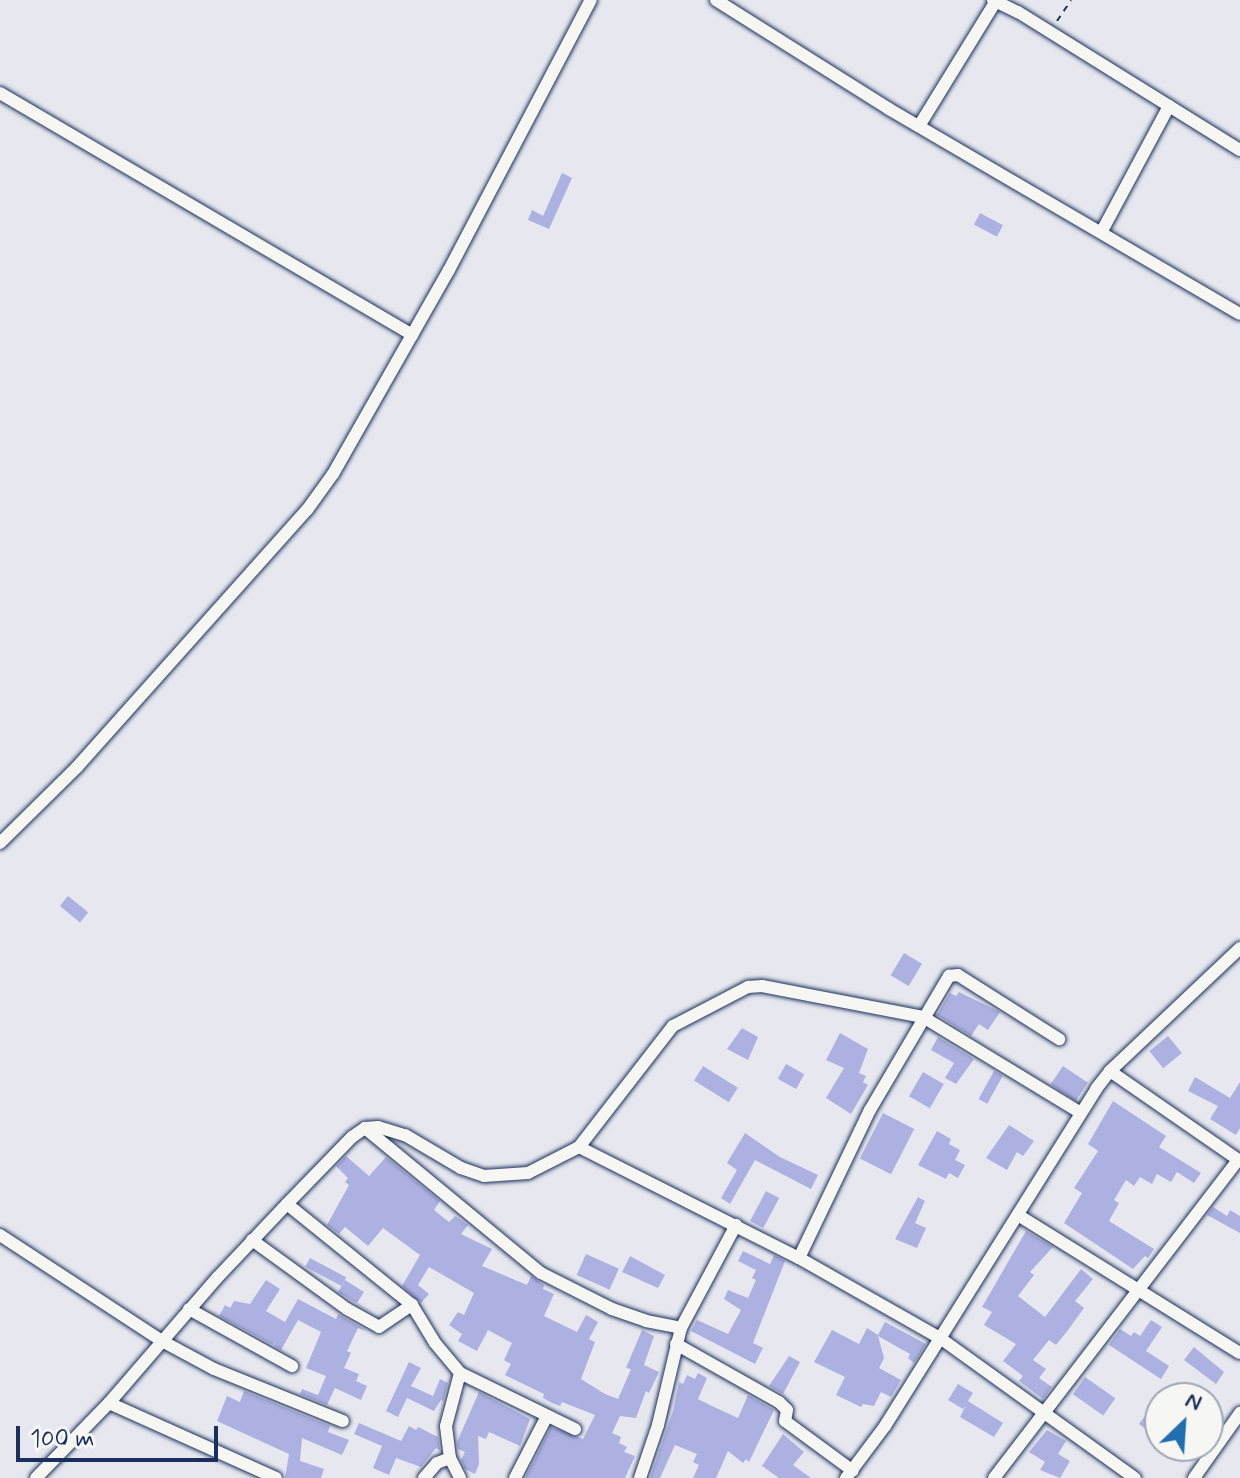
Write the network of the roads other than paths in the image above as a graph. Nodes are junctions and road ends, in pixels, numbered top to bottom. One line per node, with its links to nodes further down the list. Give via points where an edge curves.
1 (591, 0): 10 (street)
2 (716, 0): 6 (street)
3 (994, 1): 5 (street); 6 (street)
4 (0, 93): 10 (street)
5 (1169, 106): 7 (street); 8 (street)
6 (919, 126): 8 (street)
7 (1240, 150)
8 (1102, 231): 9 (street)
9 (1240, 314)
10 (412, 335): 11 (street, via 307,510 77,767)
11 (0, 843)
12 (1240, 948): 15 (street)
13 (923, 1017): 14 (street, via 952,973); 16 (street); 18 (street, via 762,986 740,990 673,1026); 25 (street, via 870,1110)
14 (1059, 1039)
15 (1110, 1071): 16 (street); 19 (street)
16 (1079, 1112): 21 (street)
17 (365, 1128): 18 (street, via 405,1135 484,1176 528,1173); 20 (street); 29 (street, via 541,1273 612,1309)
18 (579, 1147): 22 (street)
19 (1239, 1161): 26 (street)
20 (287, 1204): 24 (street); 27 (street)
21 (1018, 1215): 26 (street); 30 (street)
22 (736, 1225): 25 (street); 29 (street)
23 (0, 1235): 31 (street)
24 (252, 1240): 27 (street, via 379,1327); 28 (street)
25 (799, 1258): 30 (street)
26 (1140, 1288): 33 (street); 37 (street)
27 (412, 1305): 35 (street)
28 (189, 1309): 31 (street); 34 (street)
29 (681, 1328): 32 (street)
30 (940, 1338): 37 (street); 43 (street)
31 (162, 1341): 36 (street); 40 (street, via 225,1375)
32 (676, 1344): 43 (street, via 779,1402 787,1410 785,1421); 49 (street)
33 (1240, 1353)
34 (292, 1366)
35 (460, 1373): 39 (street); 42 (street, via 446,1426)
36 (109, 1403): 44 (street); 45 (street)
37 (1044, 1412): 50 (street); 51 (street)
38 (1240, 1413): 52 (street)
39 (547, 1416): 41 (street); 48 (street)
40 (343, 1421)
41 (575, 1429)
42 (450, 1458): 46 (street); 47 (street)
43 (850, 1474)
44 (40, 1477)
45 (276, 1478)
46 (424, 1478)
47 (460, 1478)
48 (515, 1478)
49 (640, 1478)
50 (994, 1478)
51 (1135, 1478)
52 (1194, 1478)

